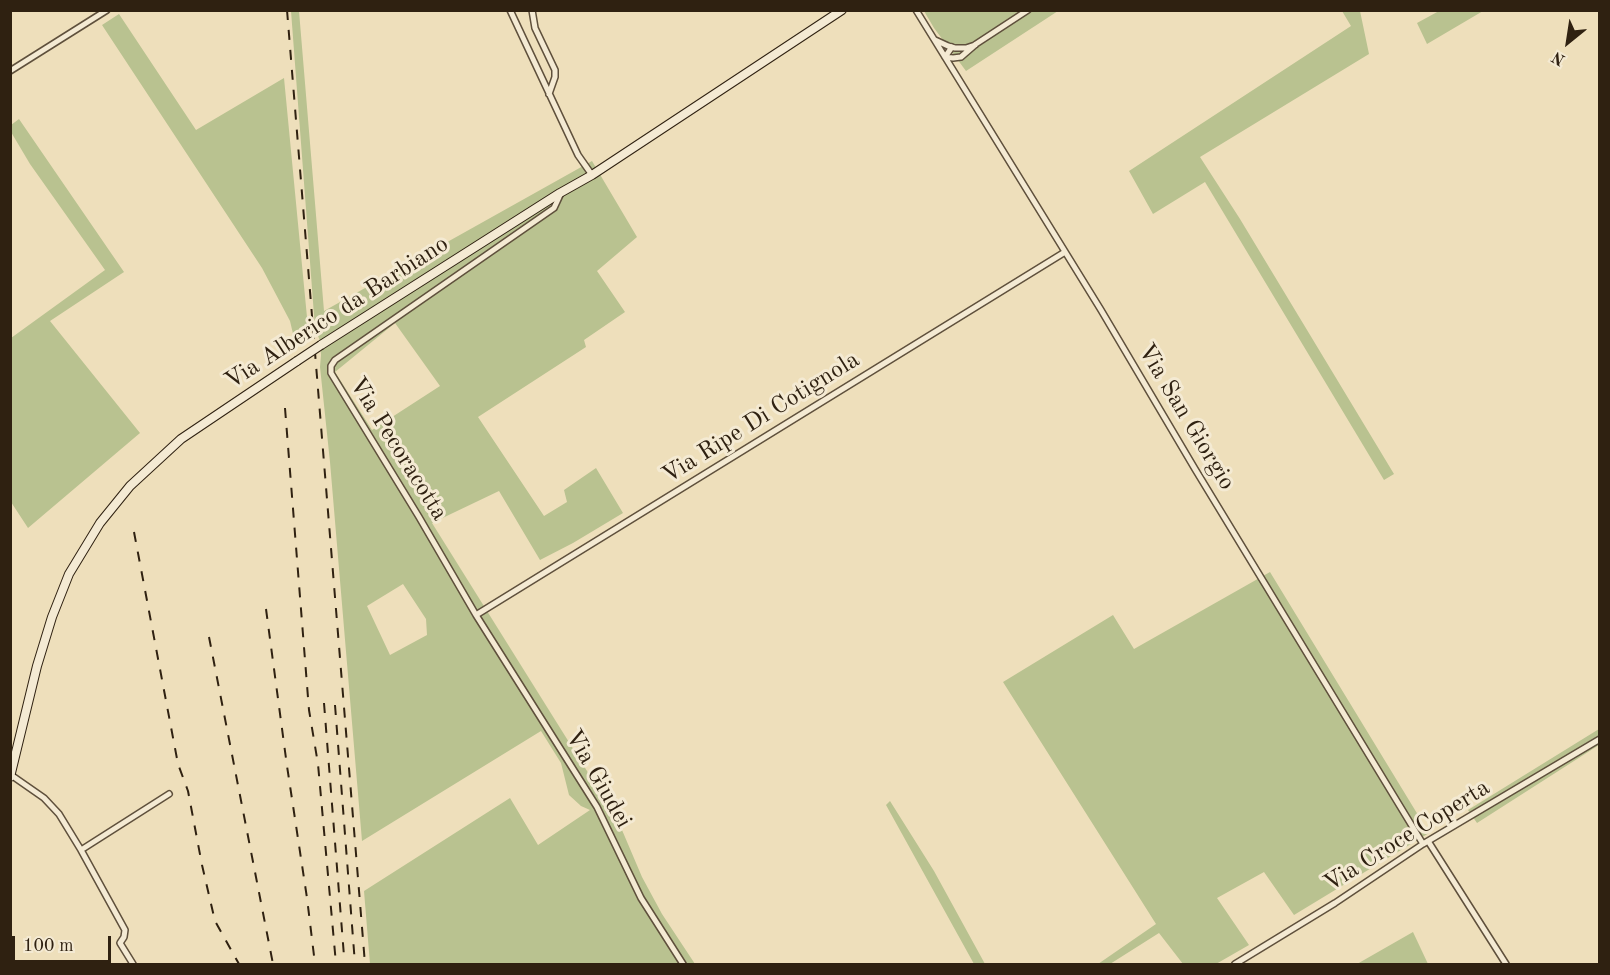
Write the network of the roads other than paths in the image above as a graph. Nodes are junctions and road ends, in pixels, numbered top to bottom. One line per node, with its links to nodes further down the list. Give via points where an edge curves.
1 (510, 10): 14 (street)
2 (532, 10): 14 (street, via 535,28 555,70)
3 (842, 10): 15 (main road, Via Alberico da Barbiano)
4 (916, 10): 7 (street, Via San Giorgio)
5 (1028, 10): 8 (street)
6 (106, 11): 12 (street)
7 (933, 39): 9 (street); 10 (street, Via San Giorgio)
8 (976, 44): 9 (street); 11 (street)
9 (952, 48): 10 (street)
10 (945, 57): 11 (street); 13 (street, Via San Giorgio)
11 (961, 57): 13 (street)
12 (10, 71)
13 (955, 75): 17 (street, Via San Giorgio)
14 (549, 94): 15 (street)
15 (592, 175): 16 (main road, Via Alberico da Barbiano)
16 (560, 193): 18 (street, Via Pecoracotta, via 554,208 331,366 332,376); 20 (main road, Via Alberico da Barbiano, bridge, via 181,439 130,486 100,523 69,574 37,666)
17 (1065, 252): 18 (street, Via Ripe Di Cotignola); 22 (street, Via San Giorgio)
18 (476, 615): 25 (street, Via Giudei, via 597,807 641,898)
19 (1599, 739): 22 (street, Via Croce Coperta)
20 (11, 776): 23 (street, via 44,798)
21 (169, 794): 23 (street)
22 (1426, 842): 26 (street, Via Croce Coperta); 27 (street, Via San Giorgio)
23 (81, 850): 24 (street, via 125,930 120,943)
24 (132, 964)
25 (683, 964)
26 (1235, 964)
27 (1506, 964)

